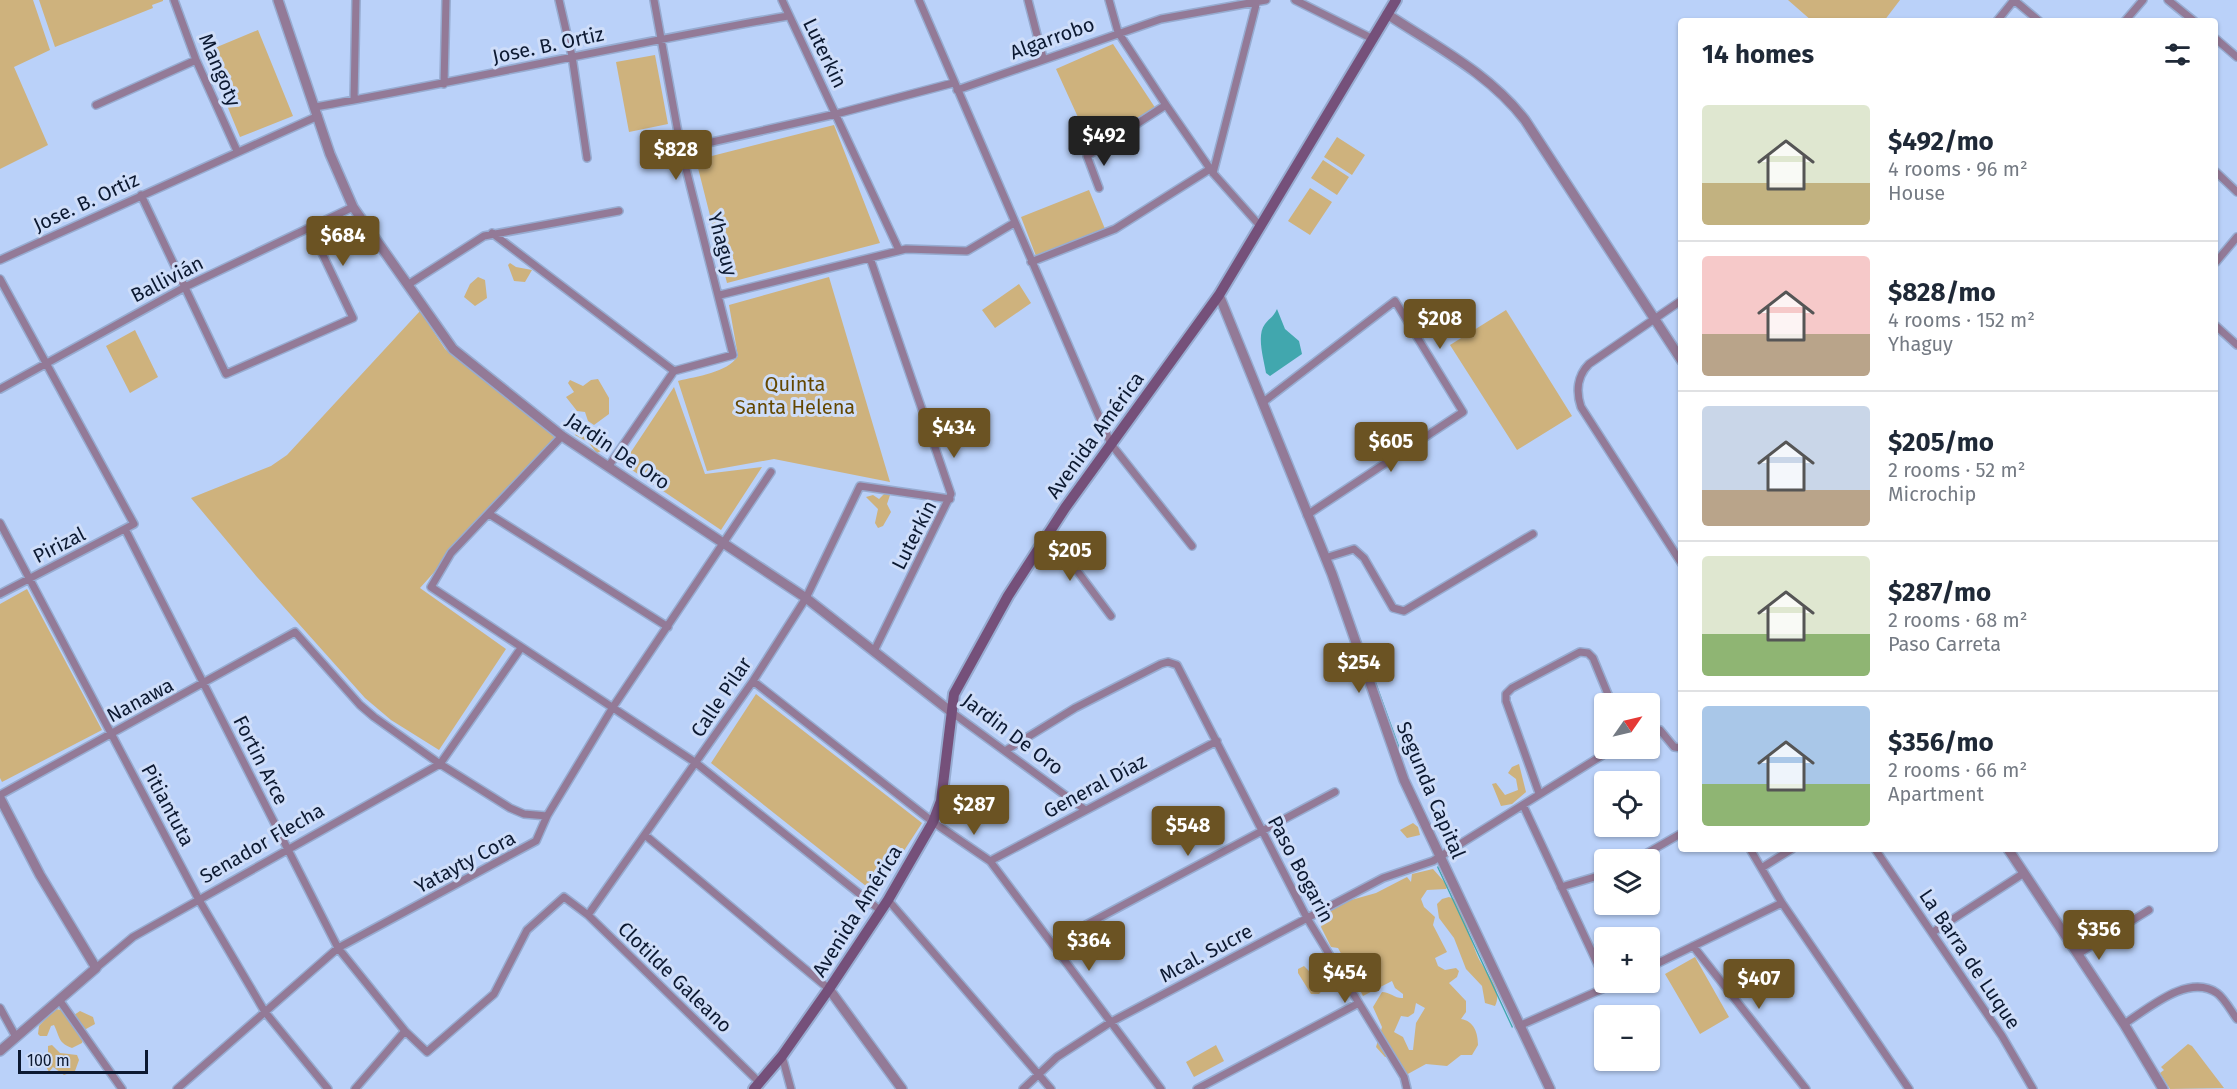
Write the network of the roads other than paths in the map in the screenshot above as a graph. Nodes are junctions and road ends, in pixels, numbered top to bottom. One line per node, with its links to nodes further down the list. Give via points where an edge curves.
1 (174, 0): 31 (street, Mangoty)
2 (278, 0): 37 (street, Jardin De Oro)
3 (356, 0): 34 (street)
4 (446, 0): 32 (street)
5 (559, 0): 28 (street)
6 (654, 0): 25 (street, Yhaguy)
7 (782, 0): 19 (street, Luterkin)
8 (919, 0): 33 (street)
9 (1028, 0): 30 (street)
10 (1109, 0): 24 (street)
11 (1266, 0): 17 (street, Algarrobo)
12 (1295, 0): 26 (street)
13 (1396, 0): 18 (main road, Avenida América)
14 (2014, 0): 20 (street); 21 (street)
15 (2143, 0): 22 (street)
16 (2168, 0): 23 (street)
17 (1257, 1): 24 (street, Algarrobo, via 1191,12); 42 (street)
18 (1387, 14): 26 (main road, Avenida América); 65 (street, via 1507,97)
19 (788, 16): 25 (street, Jose. B. Ortiz); 38 (street, Luterkin)
20 (1999, 18)
21 (2035, 18)
22 (2128, 18)
23 (2190, 18)
24 (1118, 32): 30 (street, Algarrobo); 36 (street)
25 (662, 37): 28 (street, Jose. B. Ortiz); 39 (street, Yhaguy)
26 (1372, 39): 50 (main road, Avenida América)
27 (2218, 41): 29 (street)
28 (572, 56): 32 (street, Jose. B. Ortiz); 41 (street)
29 (2237, 57)
30 (1044, 58): 33 (street, Algarrobo)
31 (196, 60): 35 (street); 40 (street, Mangoty)
32 (444, 84): 34 (street, Jose. B. Ortiz)
33 (955, 86): 38 (street, Algarrobo); 49 (street)
34 (354, 100): 37 (street, Jose. B. Ortiz)
35 (96, 105)
36 (1166, 105): 42 (street); 44 (street, via 1086,156)
37 (317, 111): 40 (street, Jose. B. Ortiz); 47 (street, Jardin De Oro)
38 (836, 114): 39 (street, Algarrobo); 54 (street, Luterkin)
39 (681, 149): 62 (street, Yhaguy)
40 (237, 151): 46 (street, Jose. B. Ortiz)
41 (587, 159)
42 (1211, 171): 50 (street); 58 (street, via 1115,229)
43 (2218, 174): 45 (street)
44 (1099, 188)
45 (2237, 192)
46 (141, 195): 56 (street, Jose. B. Ortiz); 61 (street)
47 (353, 207): 51 (street, Ballivián); 60 (street, Jardin De Oro)
48 (619, 211): 52 (street)
49 (1014, 223): 54 (street, via 967,251); 58 (street)
50 (1261, 227): 63 (main road, Avenida América)
51 (310, 228): 61 (street, Ballivián); 61 (street, via 352,318 226,374)
52 (492, 233): 60 (street); 70 (street)
53 (2237, 237): 57 (street)
54 (899, 250): 55 (street)
55 (870, 258): 62 (street); 77 (street, Luterkin, via 948,481)
56 (0, 260)
57 (2218, 260)
58 (1031, 262): 74 (street)
59 (0, 279): 69 (street)
60 (409, 284): 73 (street, Jardin De Oro, via 453,349)
61 (185, 287): 69 (street, Ballivián)
62 (720, 295): 70 (street, Yhaguy, via 733,355)
63 (1219, 295): 72 (street, Segunda Capital); 74 (main road, Avenida América)
64 (1678, 303): 65 (street)
65 (1653, 320): 68 (street); 87 (street, via 1585,368 1578,398)
66 (2218, 328): 67 (street)
67 (2237, 345)
68 (1678, 356)
69 (45, 364): 71 (street, Ballivián); 81 (street, Pirizal, via 134,524)
70 (674, 371): 75 (street)
71 (0, 389)
72 (1262, 403): 79 (street, Segunda Capital); 79 (street, via 1395,301 1463,412)
73 (562, 436): 75 (street, Jardin De Oro); 78 (street)
74 (1111, 444): 82 (main road, Avenida América); 85 (street)
75 (608, 467): 84 (street, Jardin De Oro)
76 (771, 472): 84 (street, Yatayty Cora)
77 (950, 499): 90 (street, Calle Pilar, via 860,486); 94 (street, Luterkin)
78 (489, 514): 92 (street); 93 (street, via 451,553 431,587)
79 (1307, 515): 86 (street, Segunda Capital)
80 (0, 523): 88 (street, Pitiantuta)
81 (125, 529): 88 (street, Pirizal); 96 (street, Fortin Arce)
82 (1048, 532): 91 (street); 99 (main road, Avenida América, via 966,668)
83 (1533, 534): 86 (street, via 1404,611 1393,608 1364,558 1354,549)
84 (724, 543): 90 (street, Jardin De Oro); 92 (street, Yatayty Cora)
85 (1192, 546)
86 (1325, 558): 124 (street, Segunda Capital, via 1404,780)
87 (1678, 558)
88 (30, 578): 89 (street, Pirizal); 101 (street, Pitiantuta)
89 (0, 594)
90 (806, 598): 94 (street, Jardin De Oro); 95 (street, Calle Pilar)
91 (1111, 616)
92 (668, 627): 98 (street, Yatayty Cora)
93 (521, 648): 98 (street); 107 (street, Senador Flecha)
94 (874, 651): 99 (street, Jardin De Oro)
95 (753, 681): 106 (street, Calle Pilar); 114 (street)
96 (204, 684): 101 (street, Nanawa); 107 (street, Nanawa, via 295,632 360,705); 118 (street, Fortin Arce)
97 (1607, 693): 109 (street, via 1593,658 1580,652 1506,694)
98 (613, 707): 106 (street); 113 (street, Yatayty Cora)
99 (951, 711): 104 (street, Jardin De Oro); 114 (main road, Avenida América, via 941,801)
100 (1660, 730): 103 (street)
101 (112, 734): 110 (street, Nanawa); 130 (street, Pitiantuta)
102 (1217, 741): 104 (street, Paso Bogarin, via 1174,663 1161,664 1075,708); 112 (street, General Díaz); 115 (street, Paso Bogarin)
103 (1678, 748)
104 (1005, 751): 112 (street, Jardin De Oro)
105 (1596, 759): 109 (street, Mcal. Sucre)
106 (696, 763): 116 (street, Calle Pilar); 134 (street)
107 (440, 764): 113 (street, via 510,808); 118 (street, Senador Flecha)
108 (1335, 792): 115 (street)
109 (1539, 793): 111 (street, Mcal. Sucre)
110 (0, 797): 144 (street, via 40,875)
111 (1523, 806): 124 (street, Mcal. Sucre); 129 (street)
112 (1084, 809): 125 (street, General Díaz)
113 (547, 816): 140 (street, Yatayty Cora, via 541,835 529,847)
114 (933, 822): 125 (street); 131 (main road, Avenida América)
115 (1262, 831): 136 (street, Paso Bogarin); 138 (street)
116 (645, 835): 135 (street, Calle Pilar); 145 (street)
117 (1678, 835): 119 (street)
118 (287, 849): 130 (street, Senador Flecha); 140 (street, Fortin Arce)
119 (1654, 849)
120 (1752, 852): 126 (street)
121 (1787, 852): 126 (street)
122 (1877, 852): 137 (street, La Barra de Luque)
123 (2010, 852): 127 (street)
124 (1440, 857): 136 (street, Mcal. Sucre, via 1383,878); 154 (street, Segunda Capital)
125 (990, 861): 138 (street)
126 (1763, 867): 132 (street)
127 (2024, 873): 137 (street); 141 (street)
128 (1594, 877): 129 (street)
129 (1561, 887): 142 (street)
130 (200, 900): 144 (street, Senador Flecha, via 133,937); 150 (street, Pitiantuta)
131 (888, 900): 134 (main road, Avenida América); 160 (street)
132 (1782, 903): 139 (street); 175 (street)
133 (2149, 910): 141 (street)
134 (881, 911): 145 (main road, Avenida América)
135 (588, 915): 158 (street, Clotilde Galeano, via 564,897 527,930 494,993); 161 (street, Clotilde Galeano)
136 (1307, 918): 148 (street, Paso Bogarin); 152 (street, Mcal. Sucre)
137 (1933, 932): 176 (street, La Barra de Luque)
138 (1052, 943): 152 (street)
139 (1692, 946): 143 (street); 174 (street)
140 (338, 948): 150 (street, Yatayty Cora); 155 (street, Fortin Arce)
141 (2078, 954): 153 (street)
142 (1594, 956)
143 (1660, 962)
144 (96, 968): 147 (street, Senador Flecha)
145 (829, 989): 159 (main road, Avenida América); 167 (street)
146 (1594, 989): 154 (street)
147 (60, 1000): 156 (street, Senador Flecha); 162 (street)
148 (1359, 1003): 171 (street); 172 (street, Paso Bogarin, via 1404,1077)
149 (0, 1008): 156 (street)
150 (265, 1012): 163 (street, Yatayty Cora); 164 (street, Pitiantuta)
151 (2237, 1019): 153 (street, via 2218,994 2202,987 2182,989)
152 (1111, 1022): 160 (street, Mcal. Sucre); 170 (street)
153 (2124, 1024): 177 (street)
154 (1519, 1026): 173 (street, Segunda Capital)
155 (405, 1030): 158 (street, Fortin Arce); 165 (street)
156 (16, 1037): 157 (street, Senador Flecha)
157 (0, 1051)
158 (427, 1052)
159 (782, 1056): 161 (main road, Avenida América); 166 (street)
160 (1038, 1074): 168 (street, Mcal. Sucre); 169 (street)
161 (757, 1086)
162 (122, 1089)
163 (177, 1089)
164 (328, 1089)
165 (355, 1089)
166 (791, 1089)
167 (902, 1089)
168 (1023, 1089)
169 (1051, 1089)
170 (1161, 1089)
171 (1197, 1089)
172 (1407, 1089)
173 (1550, 1089)
174 (1806, 1089)
175 (1909, 1089)
176 (2033, 1089)
177 (2163, 1089)

